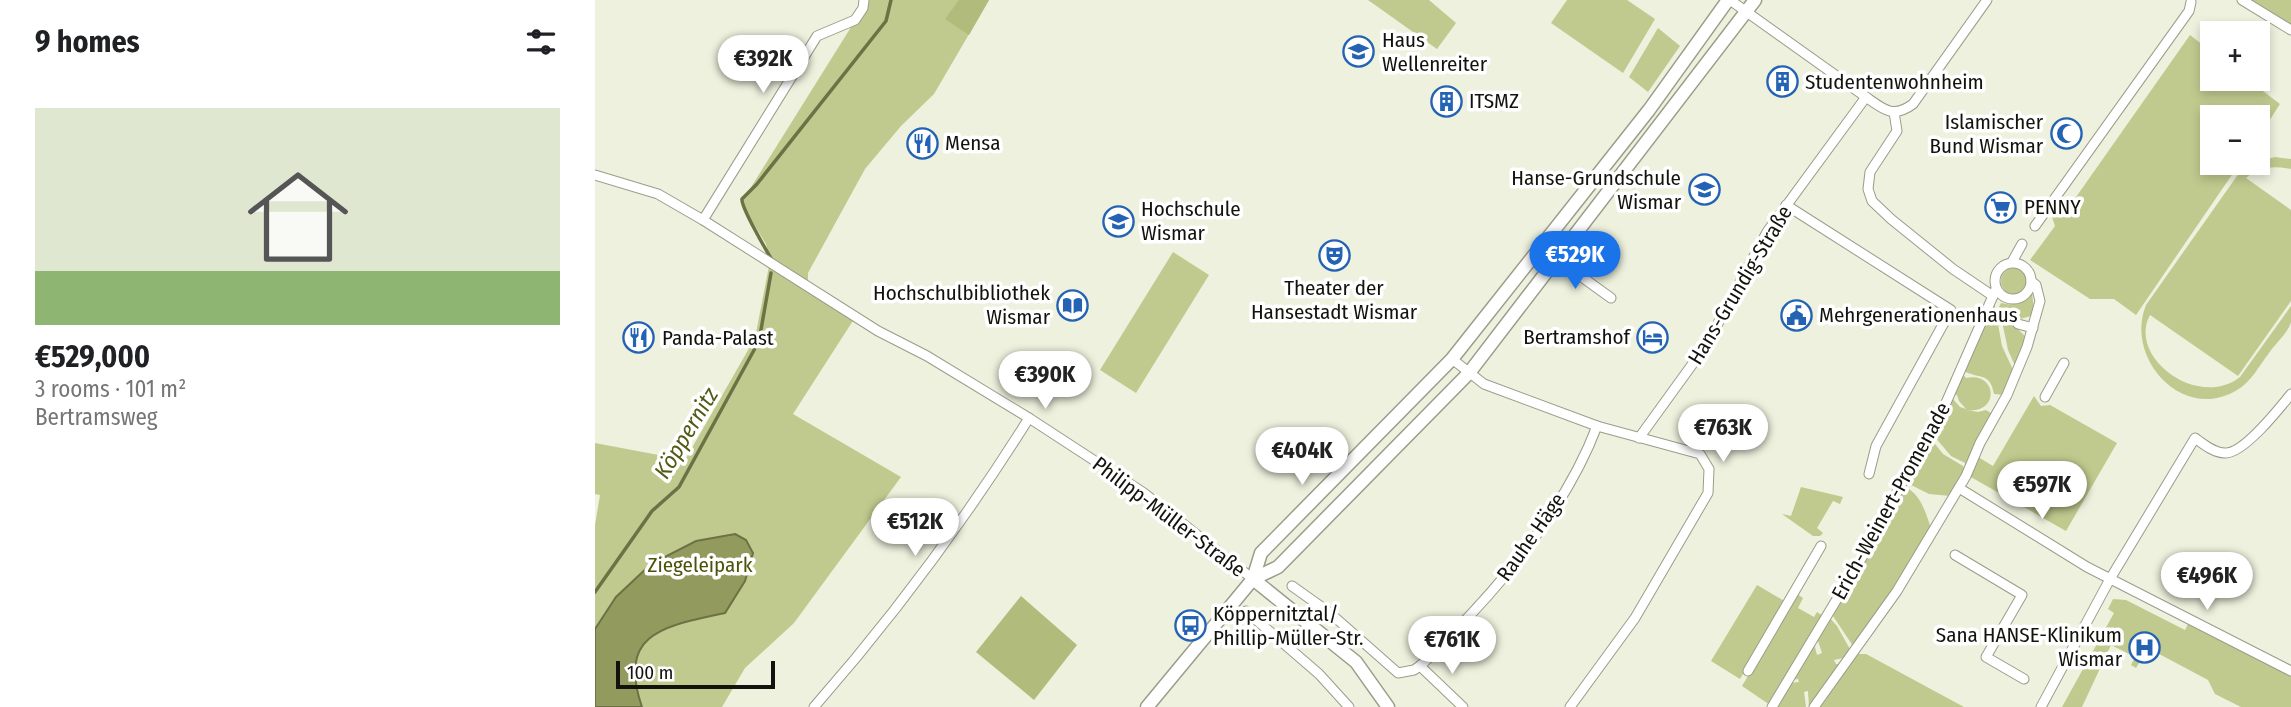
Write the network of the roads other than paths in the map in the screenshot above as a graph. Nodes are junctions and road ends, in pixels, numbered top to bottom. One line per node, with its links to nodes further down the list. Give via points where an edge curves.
1 (864, 0): 13 (street, via 855,20 817,36)
2 (1729, 0): 7 (street); 23 (street, via 1642,120)
3 (1755, 0): 7 (street)
4 (1987, 0): 10 (street, via 1913,104)
5 (2242, 0): 8 (street)
6 (2193, 1): 14 (street)
7 (1747, 12): 9 (street); 16 (street)
8 (2291, 30)
9 (1866, 97): 10 (street); 12 (street, Hans-Grundig-Straße)
10 (1894, 112): 19 (street, via 1897,131 1870,172 1872,201 1953,269)
11 (595, 175): 13 (street, Philipp-Müller-Straße, via 658,194)
12 (1786, 205): 30 (street, Hans-Grundig-Straße, via 1707,344); 31 (street, via 1951,310 1876,446)
13 (703, 220): 28 (street, Philipp-Müller-Straße, via 878,331)
14 (2035, 226)
15 (2022, 244): 17 (street, Erich-Weinert-Promenade)
16 (1557, 259): 20 (street); 25 (street)
17 (2012, 262): 18 (street, via 2023,265); 19 (street, Erich-Weinert-Promenade, via 1997,271)
18 (2031, 281): 19 (street, via 2027,292 2017,299); 22 (street, via 2040,301)
19 (1995, 292): 49 (street, Erich-Weinert-Promenade, via 1925,444)
20 (1611, 298)
21 (2018, 324): 22 (street)
22 (2033, 328): 32 (street, via 2007,395)
23 (1452, 359): 25 (street); 35 (street, via 1261,553)
24 (2064, 363): 27 (street)
25 (1469, 373): 29 (street, via 1484,384); 35 (street, via 1278,567)
26 (2291, 394): 36 (street, via 2234,451 2222,453 2195,438)
27 (2045, 397)
28 (1028, 418): 35 (street, Philipp-Müller-Straße, via 1144,493); 43 (street, via 948,539)
29 (1597, 426): 30 (street); 39 (street, Rauhe Häge, via 1588,450 1546,520 1483,604)
30 (1639, 438): 48 (street, via 1700,454 1709,469 1708,493 1635,618)
31 (1869, 474)
32 (1959, 488): 36 (street); 50 (street, via 1897,591)
33 (1821, 546): 40 (street)
34 (1955, 555): 42 (street, via 2022,595 1986,657)
35 (1253, 579): 44 (street); 46 (street, Philipp-Müller-Straße, via 1356,662)
36 (2110, 579): 41 (street); 51 (street)
37 (1292, 586): 39 (street, via 1331,613 1398,673)
38 (1249, 613): 45 (street)
39 (1420, 666): 47 (street)
40 (1748, 671)
41 (2291, 671)
42 (2024, 679)
43 (814, 707)
44 (1147, 707)
45 (1349, 707)
46 (1388, 707)
47 (1463, 707)
48 (1570, 707)
49 (1772, 707)
50 (1814, 707)
51 (2041, 707)

